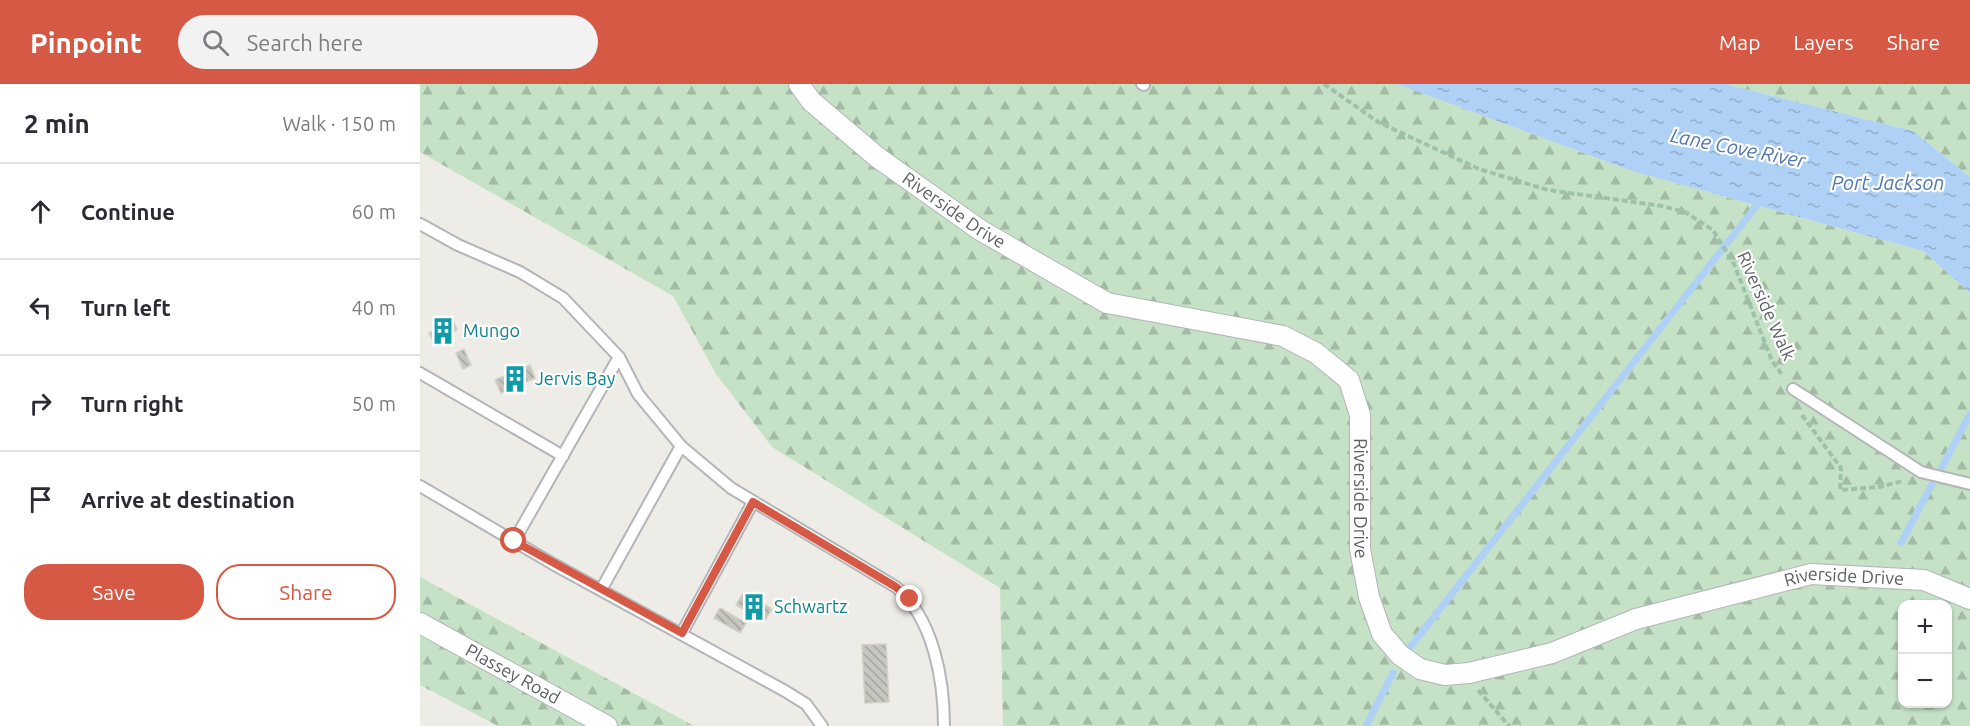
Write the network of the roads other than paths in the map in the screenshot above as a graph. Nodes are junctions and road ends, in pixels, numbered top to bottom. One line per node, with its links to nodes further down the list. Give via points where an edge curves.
1 (799, 84): 13 (street, Riverside Drive, via 811,100 877,157 980,230 1107,303 1283,336 1316,353 1349,380 1360,415 1360,549 1369,597 1382,634 1400,655 1420,669 1444,675 1469,673 1552,653 1636,620 1811,574 1924,580)
2 (420, 224): 3 (lane, via 520,272 563,298)
3 (619, 357): 6 (lane, via 638,394); 7 (lane)
4 (420, 373): 7 (lane)
5 (1793, 389): 8 (lane, via 1921,472)
6 (681, 446): 10 (lane); 12 (lane)
7 (563, 456): 11 (lane)
8 (1970, 484)
9 (420, 486): 11 (lane)
10 (753, 502): 15 (lane); 18 (lane, via 910,599 934,658)
11 (514, 541): 12 (lane)
12 (602, 590): 15 (lane)
13 (1970, 599)
14 (420, 623): 16 (street, Plassey Road)
15 (682, 633): 17 (lane, via 806,704)
16 (607, 726)
17 (822, 726)
18 (944, 726)

